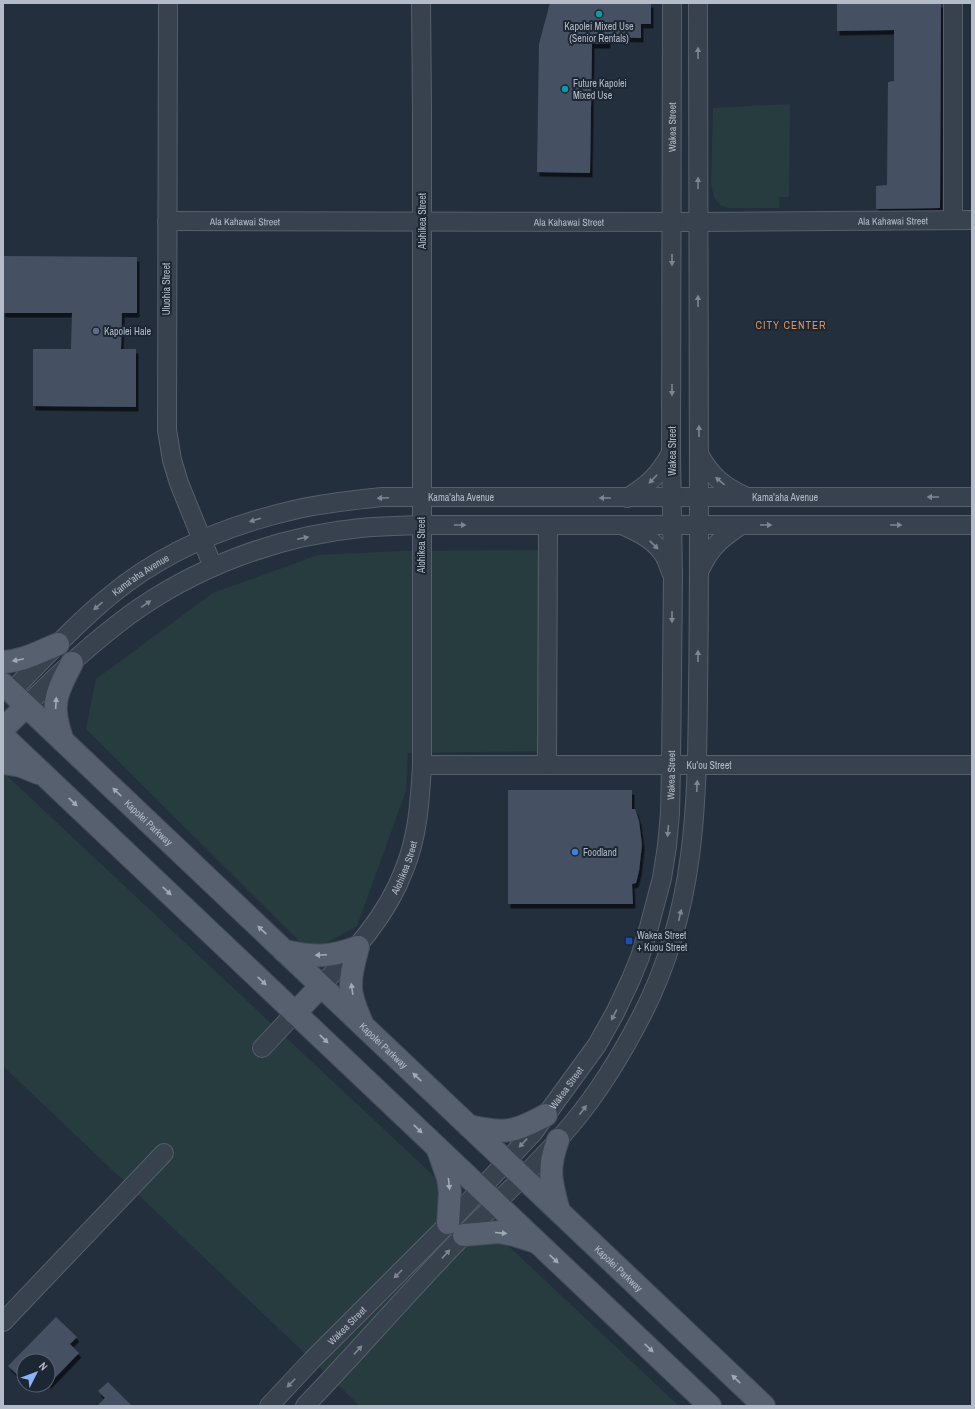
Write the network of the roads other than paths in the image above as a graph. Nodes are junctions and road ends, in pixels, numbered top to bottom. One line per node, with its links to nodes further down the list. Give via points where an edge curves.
1 (168, 3): 8 (street, Uluohia Street)
2 (421, 3): 9 (street, Alohikea Street)
3 (672, 3): 10 (street, Wakea Street)
4 (698, 3): 11 (street, Wakea Street, one-way to 4)
5 (953, 3): 6 (street)
6 (953, 220): 7 (street, Ala Kahawai Street); 11 (street, Ala Kahawai Street)
7 (972, 220)
8 (167, 221): 9 (street, Ala Kahawai Street); 27 (street, Uluohia Street, via 167,430 179,483)
9 (422, 221): 10 (street, Ala Kahawai Street); 14 (street, Alohikea Street)
10 (672, 221): 11 (street, Ala Kahawai Street); 12 (street, Wakea Street, one-way to 12)
11 (698, 222): 13 (street, Wakea Street, one-way to 11)
12 (672, 453): 16 (street, one-way to 16, via 654,479); 17 (street, Wakea Street)
13 (699, 454): 18 (street, Wakea Street); 19 (street, one-way to 13, via 731,490 716,479)
14 (422, 497): 16 (street, Kama'aha Avenue, one-way to 14); 20 (street, Alohikea Street); 27 (street, Kama'aha Avenue, one-way to 27, via 382,497 298,509 250,522)
15 (972, 497): 19 (street, Kama'aha Avenue, one-way to 19)
16 (627, 498): 17 (street, Kama'aha Avenue)
17 (672, 498): 18 (street, Kama'aha Avenue); 22 (street, Wakea Street)
18 (699, 498): 19 (street, Kama'aha Avenue); 23 (street, Wakea Street)
19 (749, 498)
20 (421, 525): 26 (street, one-way to 26); 28 (street, one-way to 20, via 242,555 300,538 360,528); 39 (street, Alohikea Street)
21 (622, 525): 22 (street); 26 (street); 30 (street, one-way to 30, via 640,533 655,544 665,557)
22 (672, 525): 23 (street); 30 (street, Wakea Street)
23 (699, 525): 24 (street); 29 (street, Wakea Street)
24 (741, 525): 25 (street, one-way to 25); 29 (street, via 716,544 706,556)
25 (972, 525)
26 (548, 526): 40 (street)
27 (202, 540): 28 (street, Uluohia Street); 31 (street, Kama'aha Avenue, one-way to 31, via 132,579)
28 (213, 567): 33 (street, one-way to 28, via 134,611 177,584)
29 (699, 573): 42 (street, Wakea Street, one-way to 29)
30 (673, 578): 41 (street, Wakea Street, one-way to 41)
31 (58, 644): 32 (main road, one-way to 32, via 27,658); 34 (street, Kama'aha Avenue)
32 (3, 662)
33 (72, 663): 34 (street); 37 (main road, one-way to 33, via 56,721 55,700)
34 (11, 696): 35 (main road); 37 (main road, Kapolei Parkway)
35 (3, 729)
36 (3, 736): 44 (main road)
37 (63, 741): 46 (main road, Kapolei Parkway, one-way to 37)
38 (3, 763): 44 (main road, via 21,766)
39 (422, 765): 40 (street, Ku'ou Street); 45 (street, Alohikea Street, via 416,825 405,869 386,909)
40 (547, 765): 41 (street, Ku'ou Street)
41 (671, 765): 42 (street, Ku'ou Street); 51 (street, Wakea Street, one-way to 51, via 670,813 662,878 640,957 631,980 597,1045)
42 (698, 765): 43 (street, Ku'ou Street); 53 (street, Wakea Street, one-way to 42, via 582,1112 616,1063 647,1005 671,950 692,849)
43 (972, 765)
44 (45, 775): 48 (main road, one-way to 48)
45 (358, 947): 46 (main road, one-way to 46, via 338,954 320,956); 47 (street, Alohikea Street); 49 (main road, one-way to 45, via 355,1006 351,985)
46 (284, 951): 47 (main road, Kapolei Parkway)
47 (321, 986): 48 (main road); 49 (main road, Kapolei Parkway)
48 (295, 1012): 50 (street); 54 (main road, one-way to 54)
49 (363, 1026): 52 (main road, Kapolei Parkway, one-way to 49)
50 (262, 1048)
51 (546, 1115): 52 (main road, via 505,1132); 56 (street, Wakea Street, one-way to 56, via 533,1133)
52 (469, 1126): 56 (main road, Kapolei Parkway)
53 (558, 1140): 57 (street, Wakea Street); 59 (main road, via 550,1174)
54 (437, 1148): 58 (main road); 60 (main road, one-way to 60, via 448,1178)
55 (164, 1153): 62 (street)
56 (506, 1161): 57 (main road, Kapolei Parkway); 58 (street, Wakea Street)
57 (522, 1176): 58 (street, Wakea Street); 59 (main road, Kapolei Parkway)
58 (488, 1196): 60 (street, Wakea Street); 61 (main road)
59 (559, 1211): 66 (main road, Kapolei Parkway, one-way to 59)
60 (454, 1231): 61 (main road, one-way to 61, via 499,1232); 63 (street, Wakea Street, one-way to 63, via 312,1360); 64 (street, Wakea Street, one-way to 60, via 332,1379)
61 (536, 1242): 65 (main road, one-way to 65)
62 (3, 1322)
63 (269, 1406)
64 (305, 1406)
65 (710, 1406)
66 (764, 1406)

